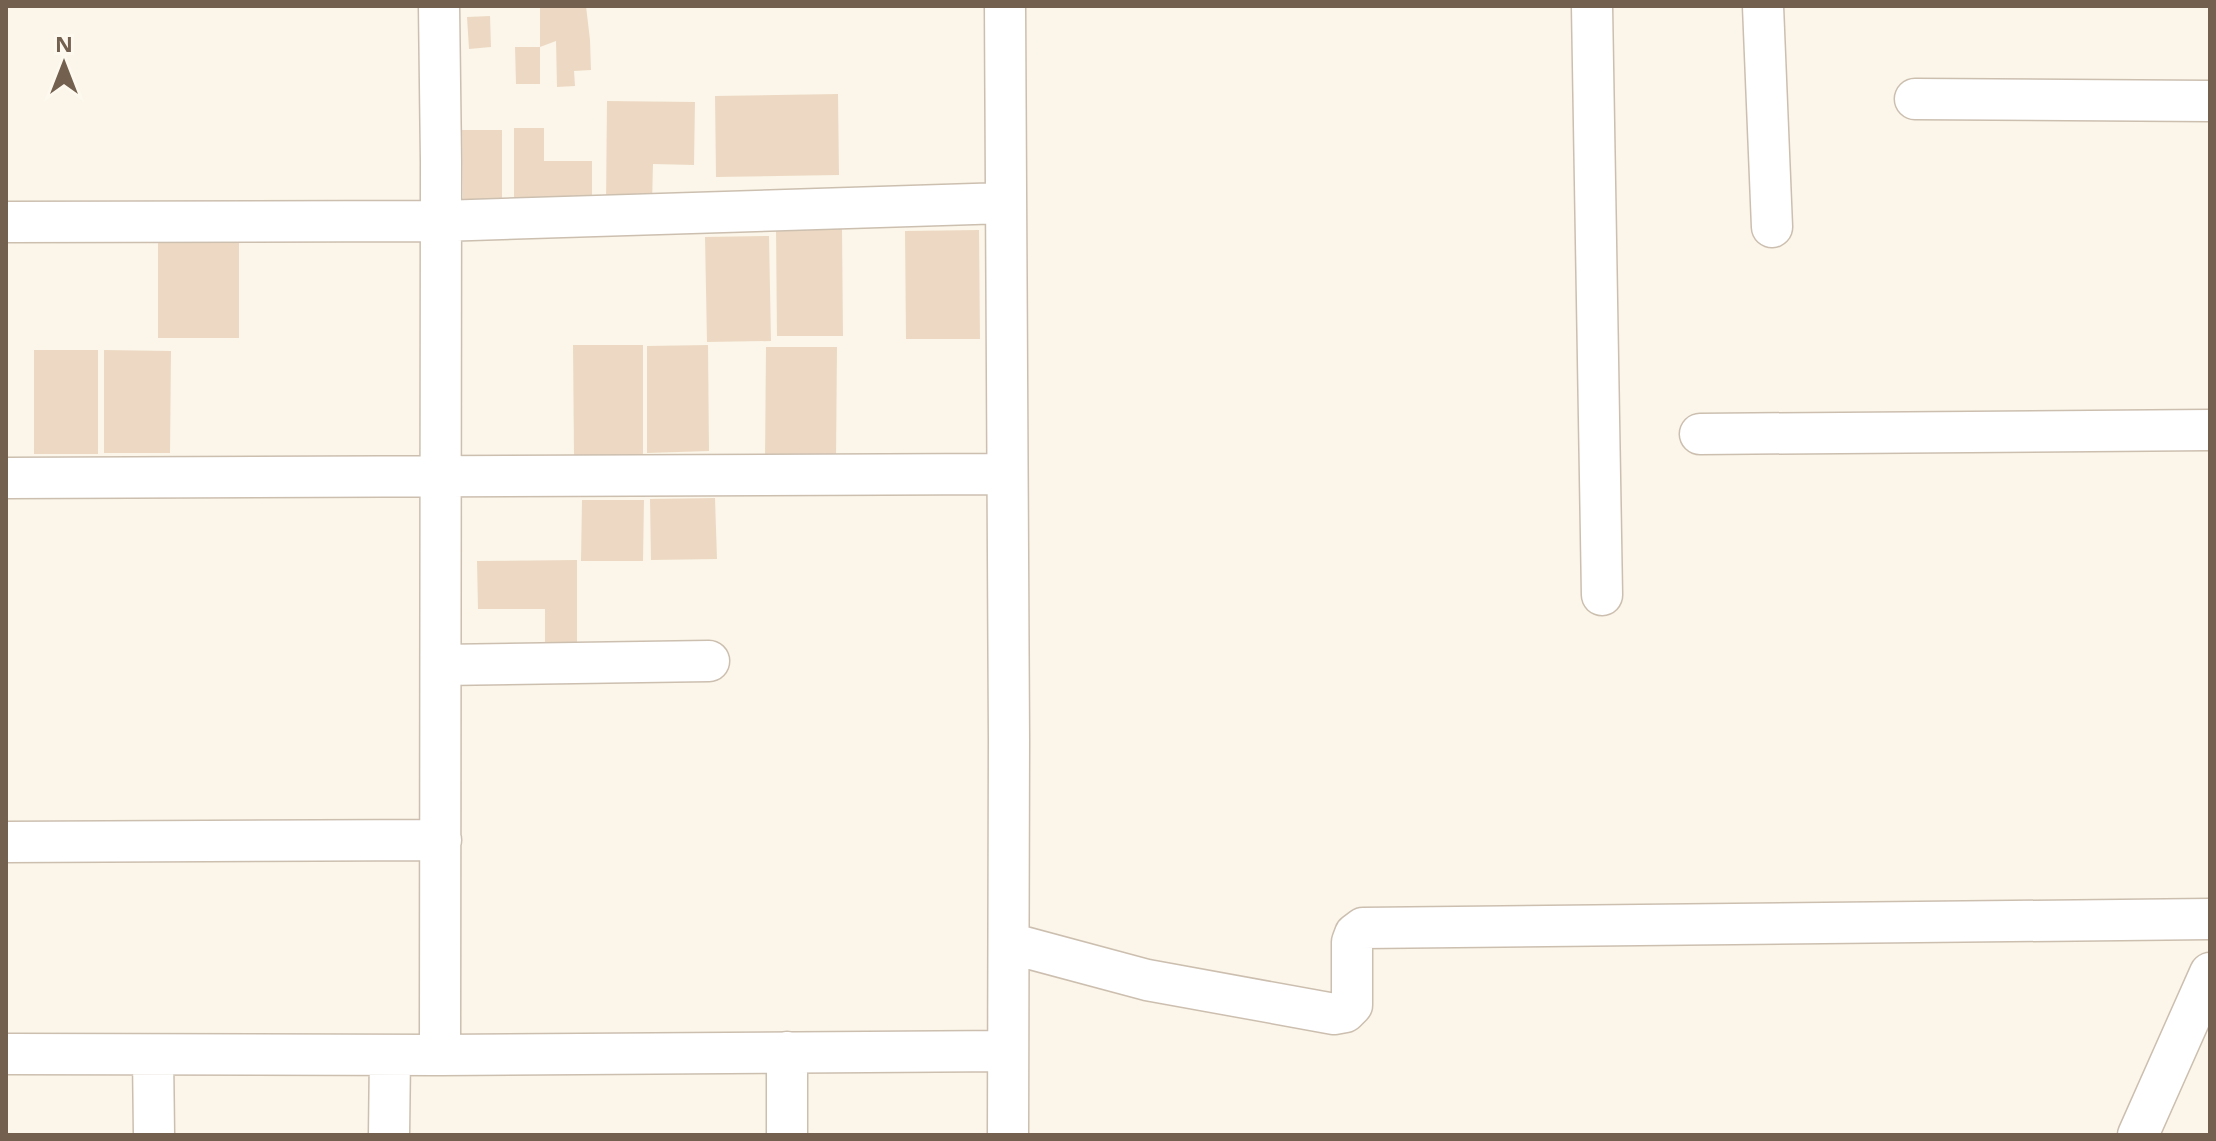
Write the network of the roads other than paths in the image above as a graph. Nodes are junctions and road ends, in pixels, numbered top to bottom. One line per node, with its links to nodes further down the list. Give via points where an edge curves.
1 (439, 6): 8 (street)
2 (1005, 6): 7 (street)
3 (1592, 6): 16 (street)
4 (1763, 6): 10 (street)
5 (1915, 99): 6 (street)
6 (2210, 101)
7 (1005, 203): 8 (street); 13 (street)
8 (441, 221): 9 (street); 14 (street)
9 (6, 222)
10 (1772, 227)
11 (2210, 430): 12 (street)
12 (1700, 434)
13 (1007, 474): 14 (street); 22 (street)
14 (441, 477): 15 (street); 18 (street)
15 (6, 478)
16 (1602, 595)
17 (709, 661): 18 (street)
18 (441, 665): 19 (street)
19 (441, 840): 20 (street); 29 (street)
20 (6, 842)
21 (2210, 919): 22 (street, via 1363,928 1352,942 1352,1005 1334,1014 1147,980)
22 (1009, 943): 24 (street)
23 (2210, 973): 34 (street)
24 (1008, 1051): 25 (street); 33 (street)
25 (787, 1052): 29 (street); 32 (street)
26 (6, 1054): 27 (street)
27 (153, 1055): 28 (street); 30 (street)
28 (390, 1055): 29 (street); 31 (street)
29 (440, 1055)
30 (154, 1135)
31 (389, 1135)
32 (787, 1135)
33 (1008, 1135)
34 (2138, 1135)

